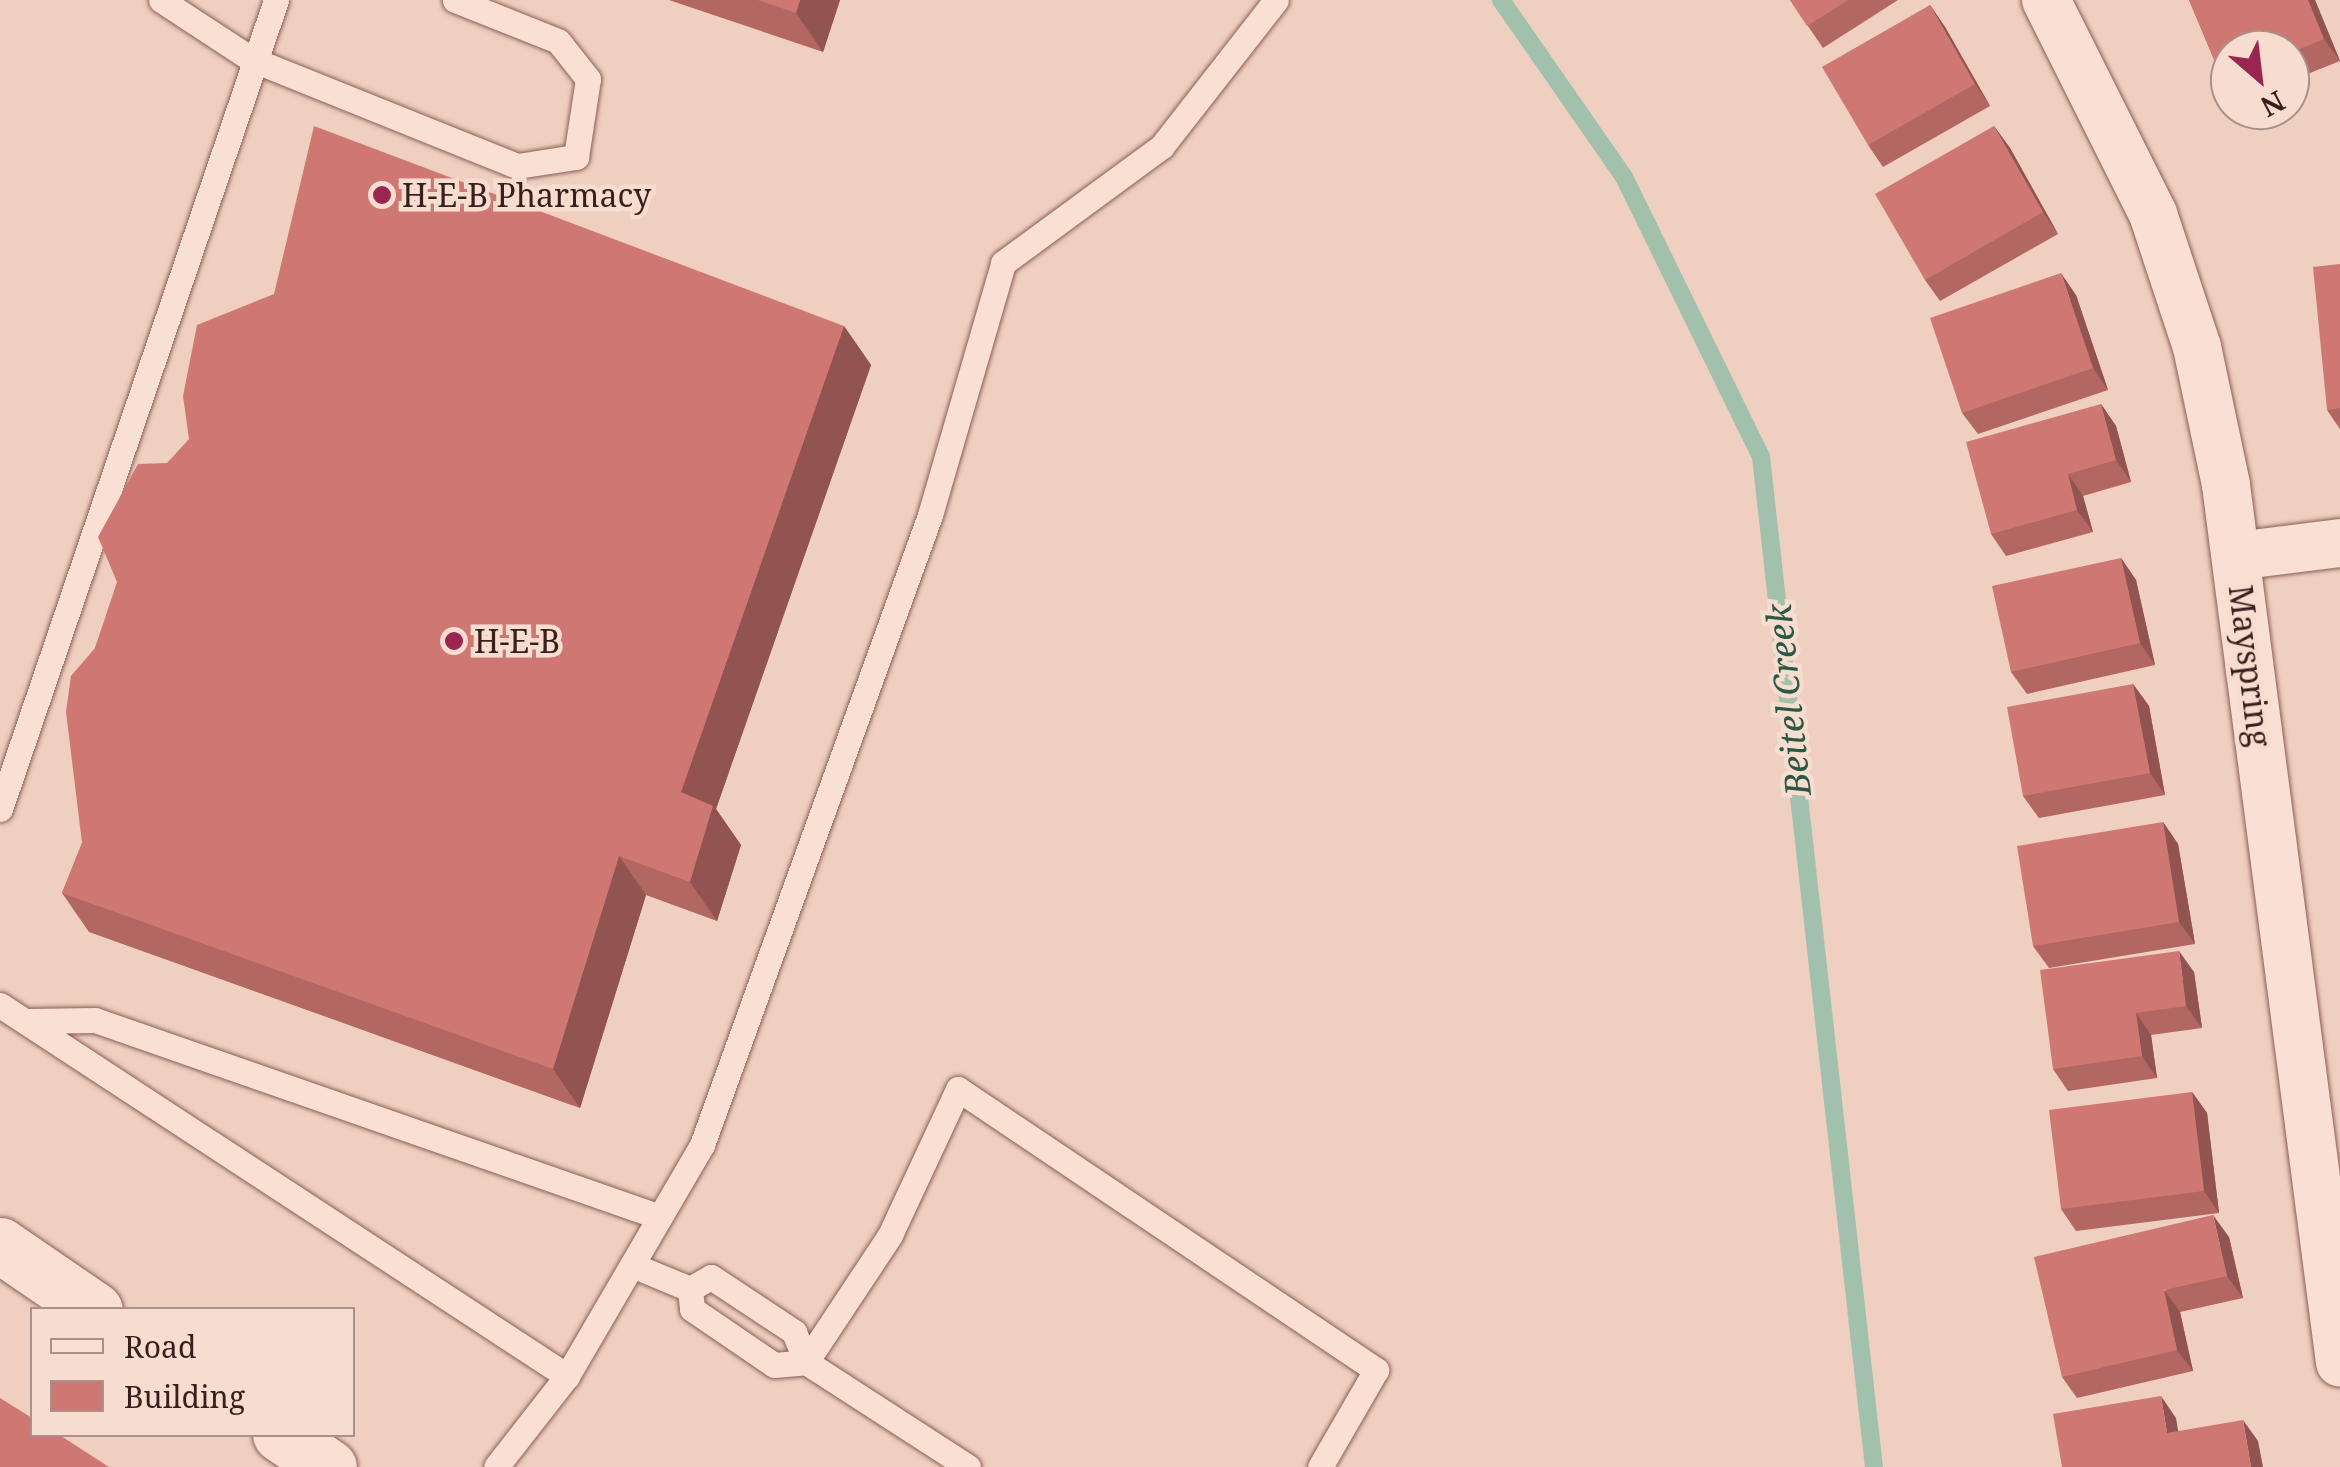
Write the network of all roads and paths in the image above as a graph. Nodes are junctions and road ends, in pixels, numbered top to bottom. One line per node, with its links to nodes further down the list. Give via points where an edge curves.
1 (161, 0): 6 (lane)
2 (276, 0): 6 (lane)
3 (455, 0): 6 (lane, via 558,41 588,79 576,157 516,166)
4 (1276, 0): 12 (lane, via 1162,146 1003,263 930,515 702,1146)
5 (2046, 0): 8 (street, Mayspring, via 2096,86 2158,230 2197,347)
6 (251, 59): 9 (lane)
7 (2340, 543): 8 (street)
8 (2236, 556): 18 (street, Mayspring)
9 (0, 809)
10 (0, 1005): 11 (lane)
11 (29, 1021): 12 (lane, via 96,1020); 19 (lane)
12 (660, 1217): 14 (lane)
13 (0, 1245): 16 (main road)
14 (632, 1266): 15 (lane); 19 (lane)
15 (690, 1289): 17 (lane, via 692,1309 774,1365); 17 (lane, via 711,1277 794,1332)
16 (91, 1307)
17 (806, 1362): 23 (lane); 24 (lane, via 890,1235 958,1089 1376,1370)
18 (2340, 1363)
19 (567, 1376): 22 (lane)
20 (284, 1437): 21 (main road)
21 (328, 1467)
22 (496, 1467)
23 (968, 1467)
24 (1320, 1467)

